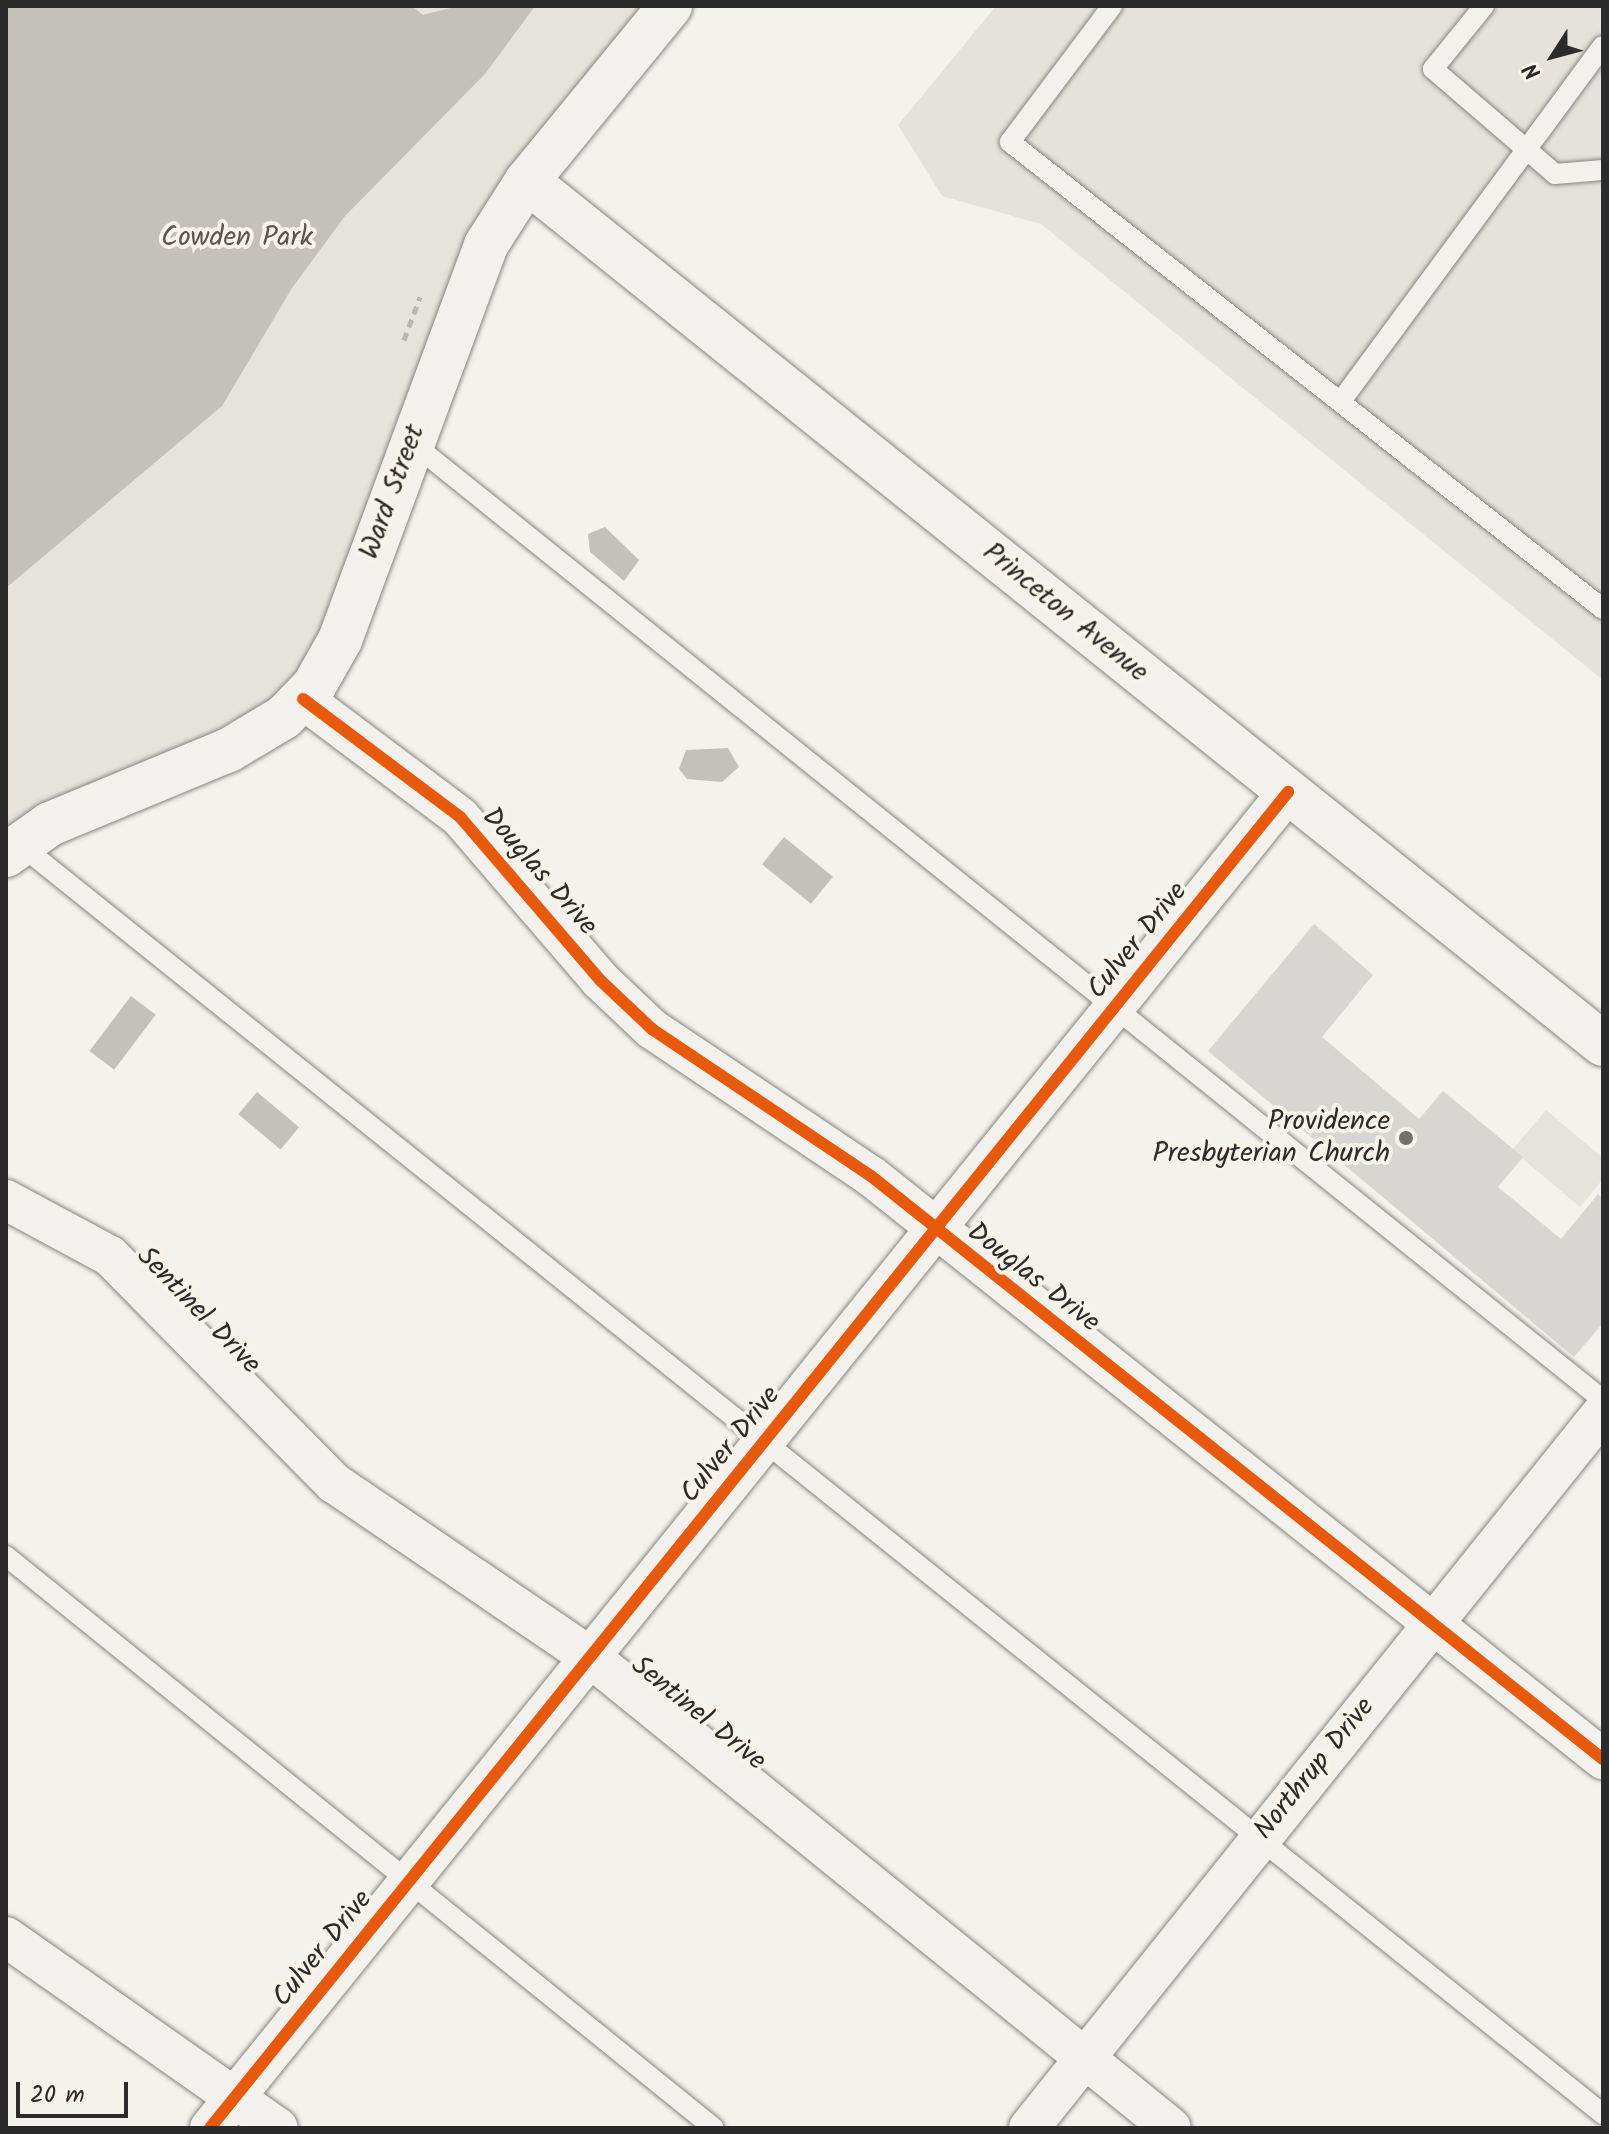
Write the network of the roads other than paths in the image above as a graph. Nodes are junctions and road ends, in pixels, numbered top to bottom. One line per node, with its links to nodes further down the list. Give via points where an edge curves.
1 (670, 6): 7 (street, Ward Street)
2 (1112, 6): 8 (lane, via 1010,142)
3 (1484, 6): 5 (lane, via 1433,69)
4 (1603, 46): 5 (lane)
5 (1524, 153): 6 (lane, via 1555,174); 8 (lane)
6 (1603, 170)
7 (527, 181): 9 (street, Ward Street, via 470,277); 12 (street, Princeton Avenue)
8 (1341, 401): 10 (lane)
9 (411, 442): 11 (street, Ward Street, via 336,649); 14 (lane)
10 (1603, 609)
11 (303, 699): 13 (street, Ward Street, via 229,750); 17 (street, Douglas Drive, via 460,817 600,980 652,1029 871,1176)
12 (1288, 792): 14 (street, Culver Drive); 15 (street, Princeton Avenue)
13 (10, 844): 20 (lane)
14 (1115, 1008): 17 (street, Culver Drive); 18 (lane)
15 (1603, 1044)
16 (6, 1200): 23 (street, Sentinel Drive, via 110,1256 334,1483)
17 (936, 1233): 20 (street, Culver Drive); 22 (street, Douglas Drive)
18 (1603, 1400)
19 (1603, 1412): 22 (street, Northrup Drive)
20 (766, 1440): 23 (street, Culver Drive); 25 (lane)
21 (6, 1556): 26 (lane)
22 (1433, 1622): 24 (street, Douglas Drive); 25 (street, Northrup Drive)
23 (589, 1656): 26 (street, Culver Drive); 28 (street, Sentinel Drive)
24 (1603, 1759)
25 (1262, 1836): 28 (street, Northrup Drive); 30 (lane)
26 (409, 1880): 29 (street, Culver Drive); 33 (lane)
27 (6, 1937): 29 (street)
28 (1084, 2059): 34 (street, Northrup Drive); 35 (street, Sentinel Drive)
29 (237, 2095): 31 (street, Culver Drive); 32 (street)
30 (1603, 2114)
31 (210, 2128)
32 (278, 2128)
33 (714, 2128)
34 (1029, 2128)
35 (1171, 2128)

